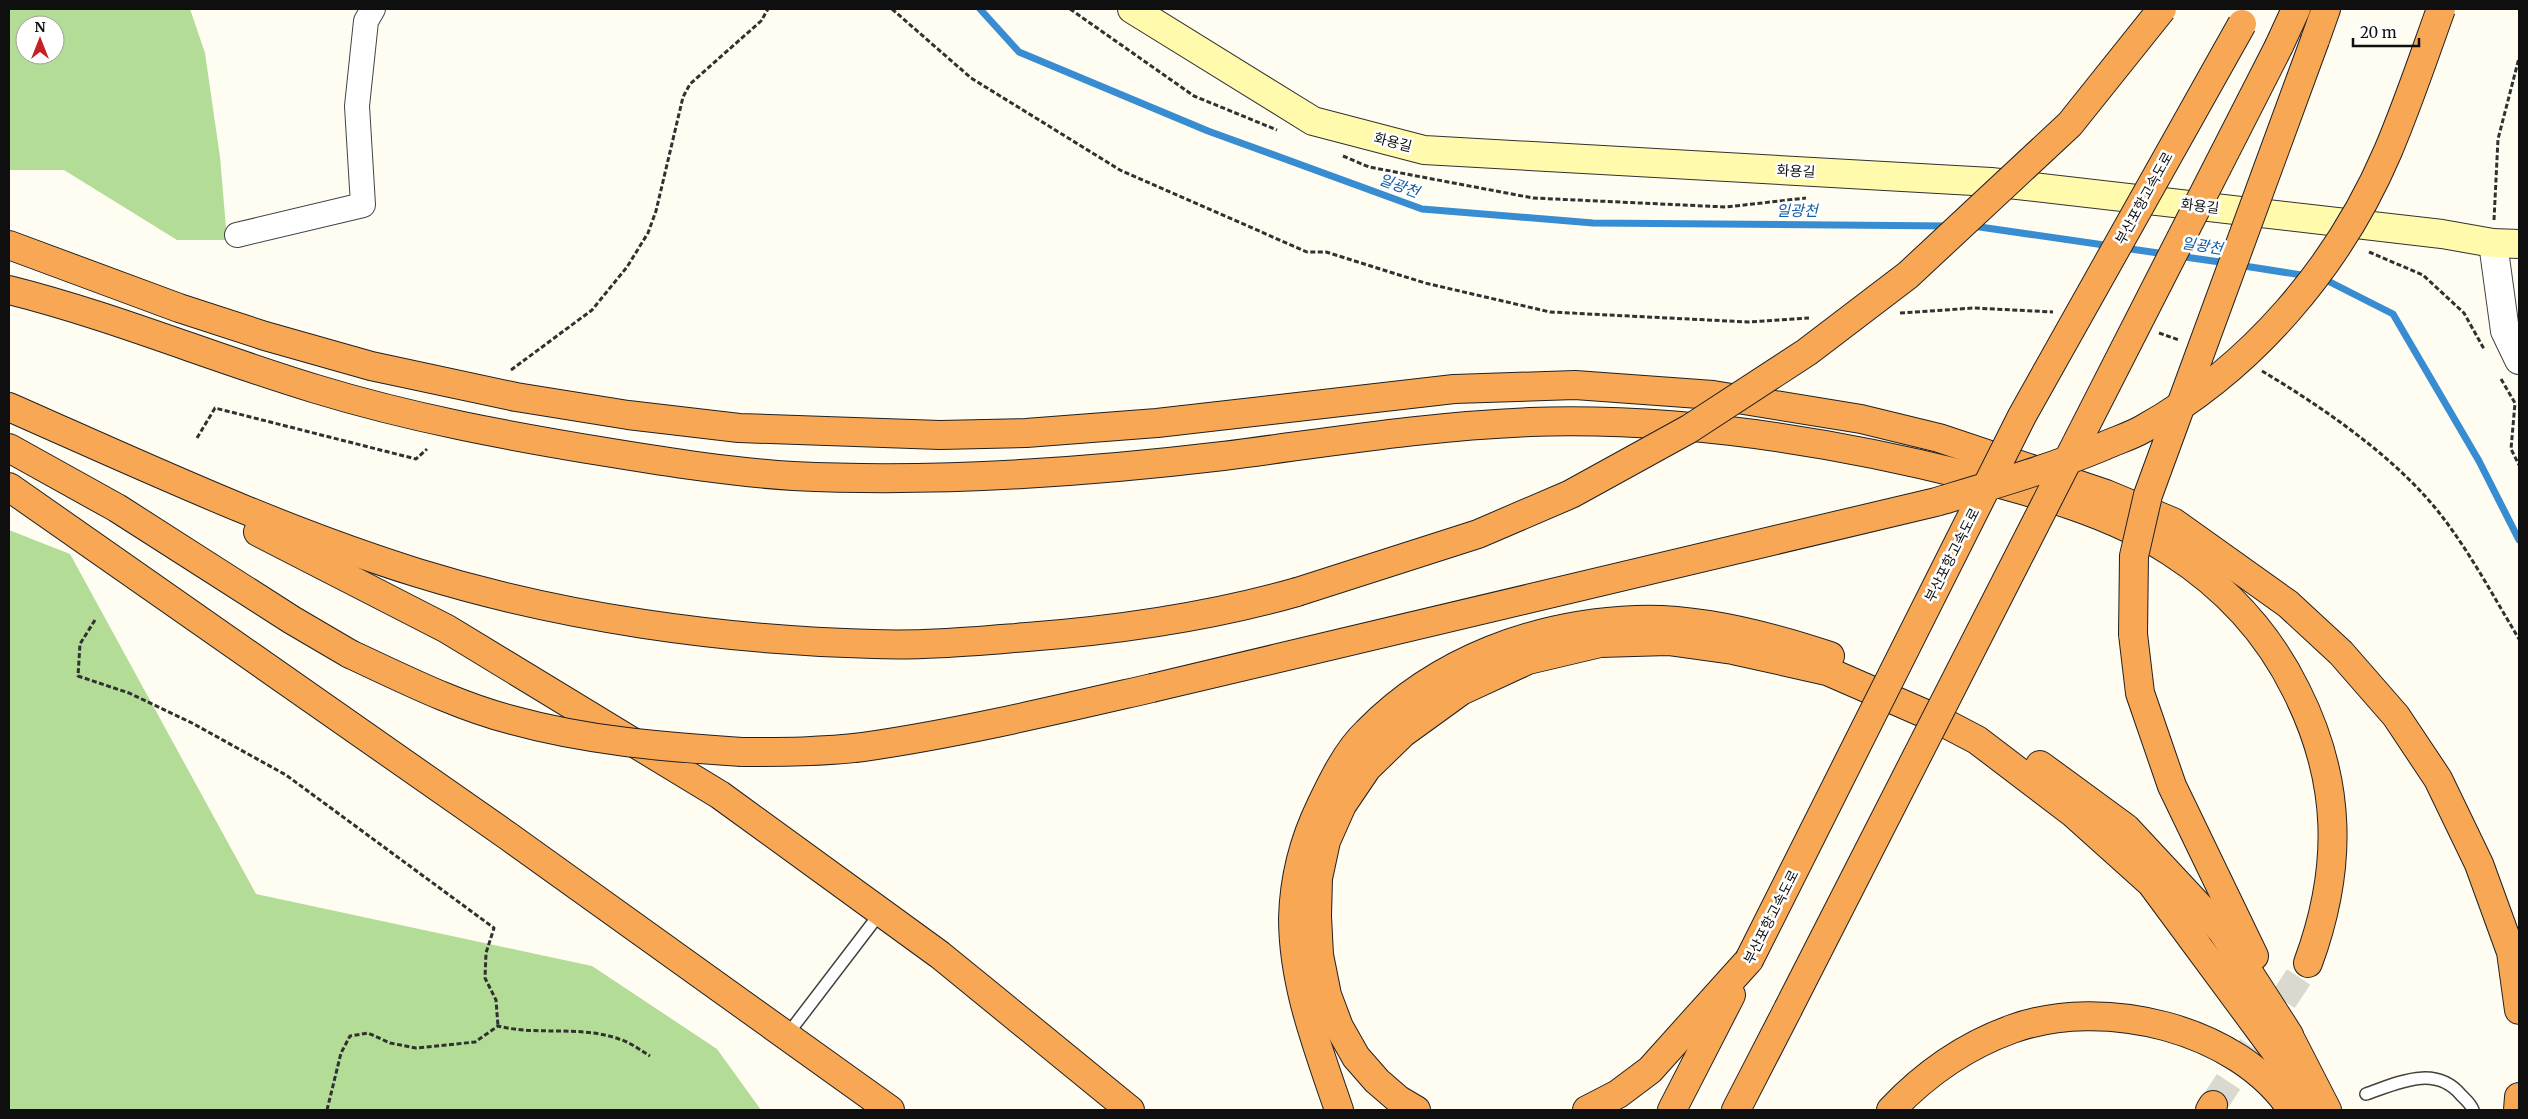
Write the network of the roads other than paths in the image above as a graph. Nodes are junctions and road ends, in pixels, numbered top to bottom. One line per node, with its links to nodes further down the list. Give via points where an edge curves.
1 (373, 9): 8 (street, via 366,21 357,106 363,205)
2 (1132, 9): 10 (main road, 화용길, via 1313,121 1424,150 1991,182)
3 (2162, 9): 15 (highway, bridge, via 2070,124 1908,275 1807,352 1690,429 1571,494 1478,534 1247,606 1165,622 1082,633 976,641 868,644 785,640 653,626 544,606 420,574 282,526)
4 (2296, 9): 31 (highway, bridge)
5 (2326, 9): 22 (highway, bridge, via 2148,495 2134,556 2133,634 2140,693 2172,786 2235,912)
6 (2441, 9): 14 (highway, bridge, via 2388,152 2326,263 2268,333 2210,386 2142,430 2057,466 1936,502 1152,688 999,722 862,747 742,752 628,744 510,720 449,698 350,654 117,508)
7 (2246, 16): 18 (highway, 부산포항고속도로, bridge, via 2022,416)
8 (237, 235)
9 (9, 244): 20 (highway, via 204,316 371,366 525,398 628,415 740,428 940,435 1026,433 1158,423 1454,389 1575,385 1713,396 1861,418 1939,438 2106,494 2173,522 2288,604 2341,653 2396,716 2438,779 2479,864 2511,952)
10 (2506, 244): 12 (street)
11 (9, 290): 19 (highway, via 59,302 244,367 424,417 526,439 787,476 903,479 1011,476 1159,463 1451,427 1612,422 1802,439 1884,455 2034,493 2106,518 2168,550 2209,580 2247,616 2277,655 2311,718 2329,784 2332,820 2330,890)
12 (2508, 365)
13 (9, 407): 15 (highway)
14 (9, 448)
15 (106, 449): 17 (highway, via 282,545 447,629 582,709 720,795)
16 (9, 487): 21 (highway)
17 (880, 912): 21 (lane); 26 (highway, via 940,955)
18 (1749, 960): 29 (highway, via 1650,1070 1618,1094); 30 (highway, 부산포항고속도로)
19 (2308, 963)
20 (2519, 1010)
21 (787, 1035): 25 (highway)
22 (2289, 1036): 27 (highway, via 2222,931 2126,828 2027,755 1940,700 1853,664 1778,638 1691,623 1596,622 1499,645 1421,686 1365,733 1333,780 1311,827 1298,871 1293,917 1302,994); 35 (highway)
23 (2366, 1094): 36 (lane, via 2403,1081 2434,1077 2454,1086)
24 (2519, 1097): 37 (highway)
25 (890, 1110)
26 (1130, 1110)
27 (1339, 1110)
28 (1416, 1110): 34 (highway, via 1377,1081 1356,1057 1339,1027 1327,995 1319,955 1318,878 1326,841 1342,805 1367,768 1403,733 1462,691 1528,660 1591,645 1668,641 1733,650 1827,671 1977,740 2073,813 2151,883 2276,1052)
29 (1586, 1110)
30 (1672, 1110)
31 (1736, 1110)
32 (1891, 1110): 33 (highway, via 1941,1065 1976,1044 2014,1028 2042,1022 2105,1017 2155,1022 2198,1036 2230,1052 2260,1074)
33 (2292, 1110)
34 (2304, 1110)
35 (2327, 1110)
36 (2474, 1110)
37 (2518, 1110)

